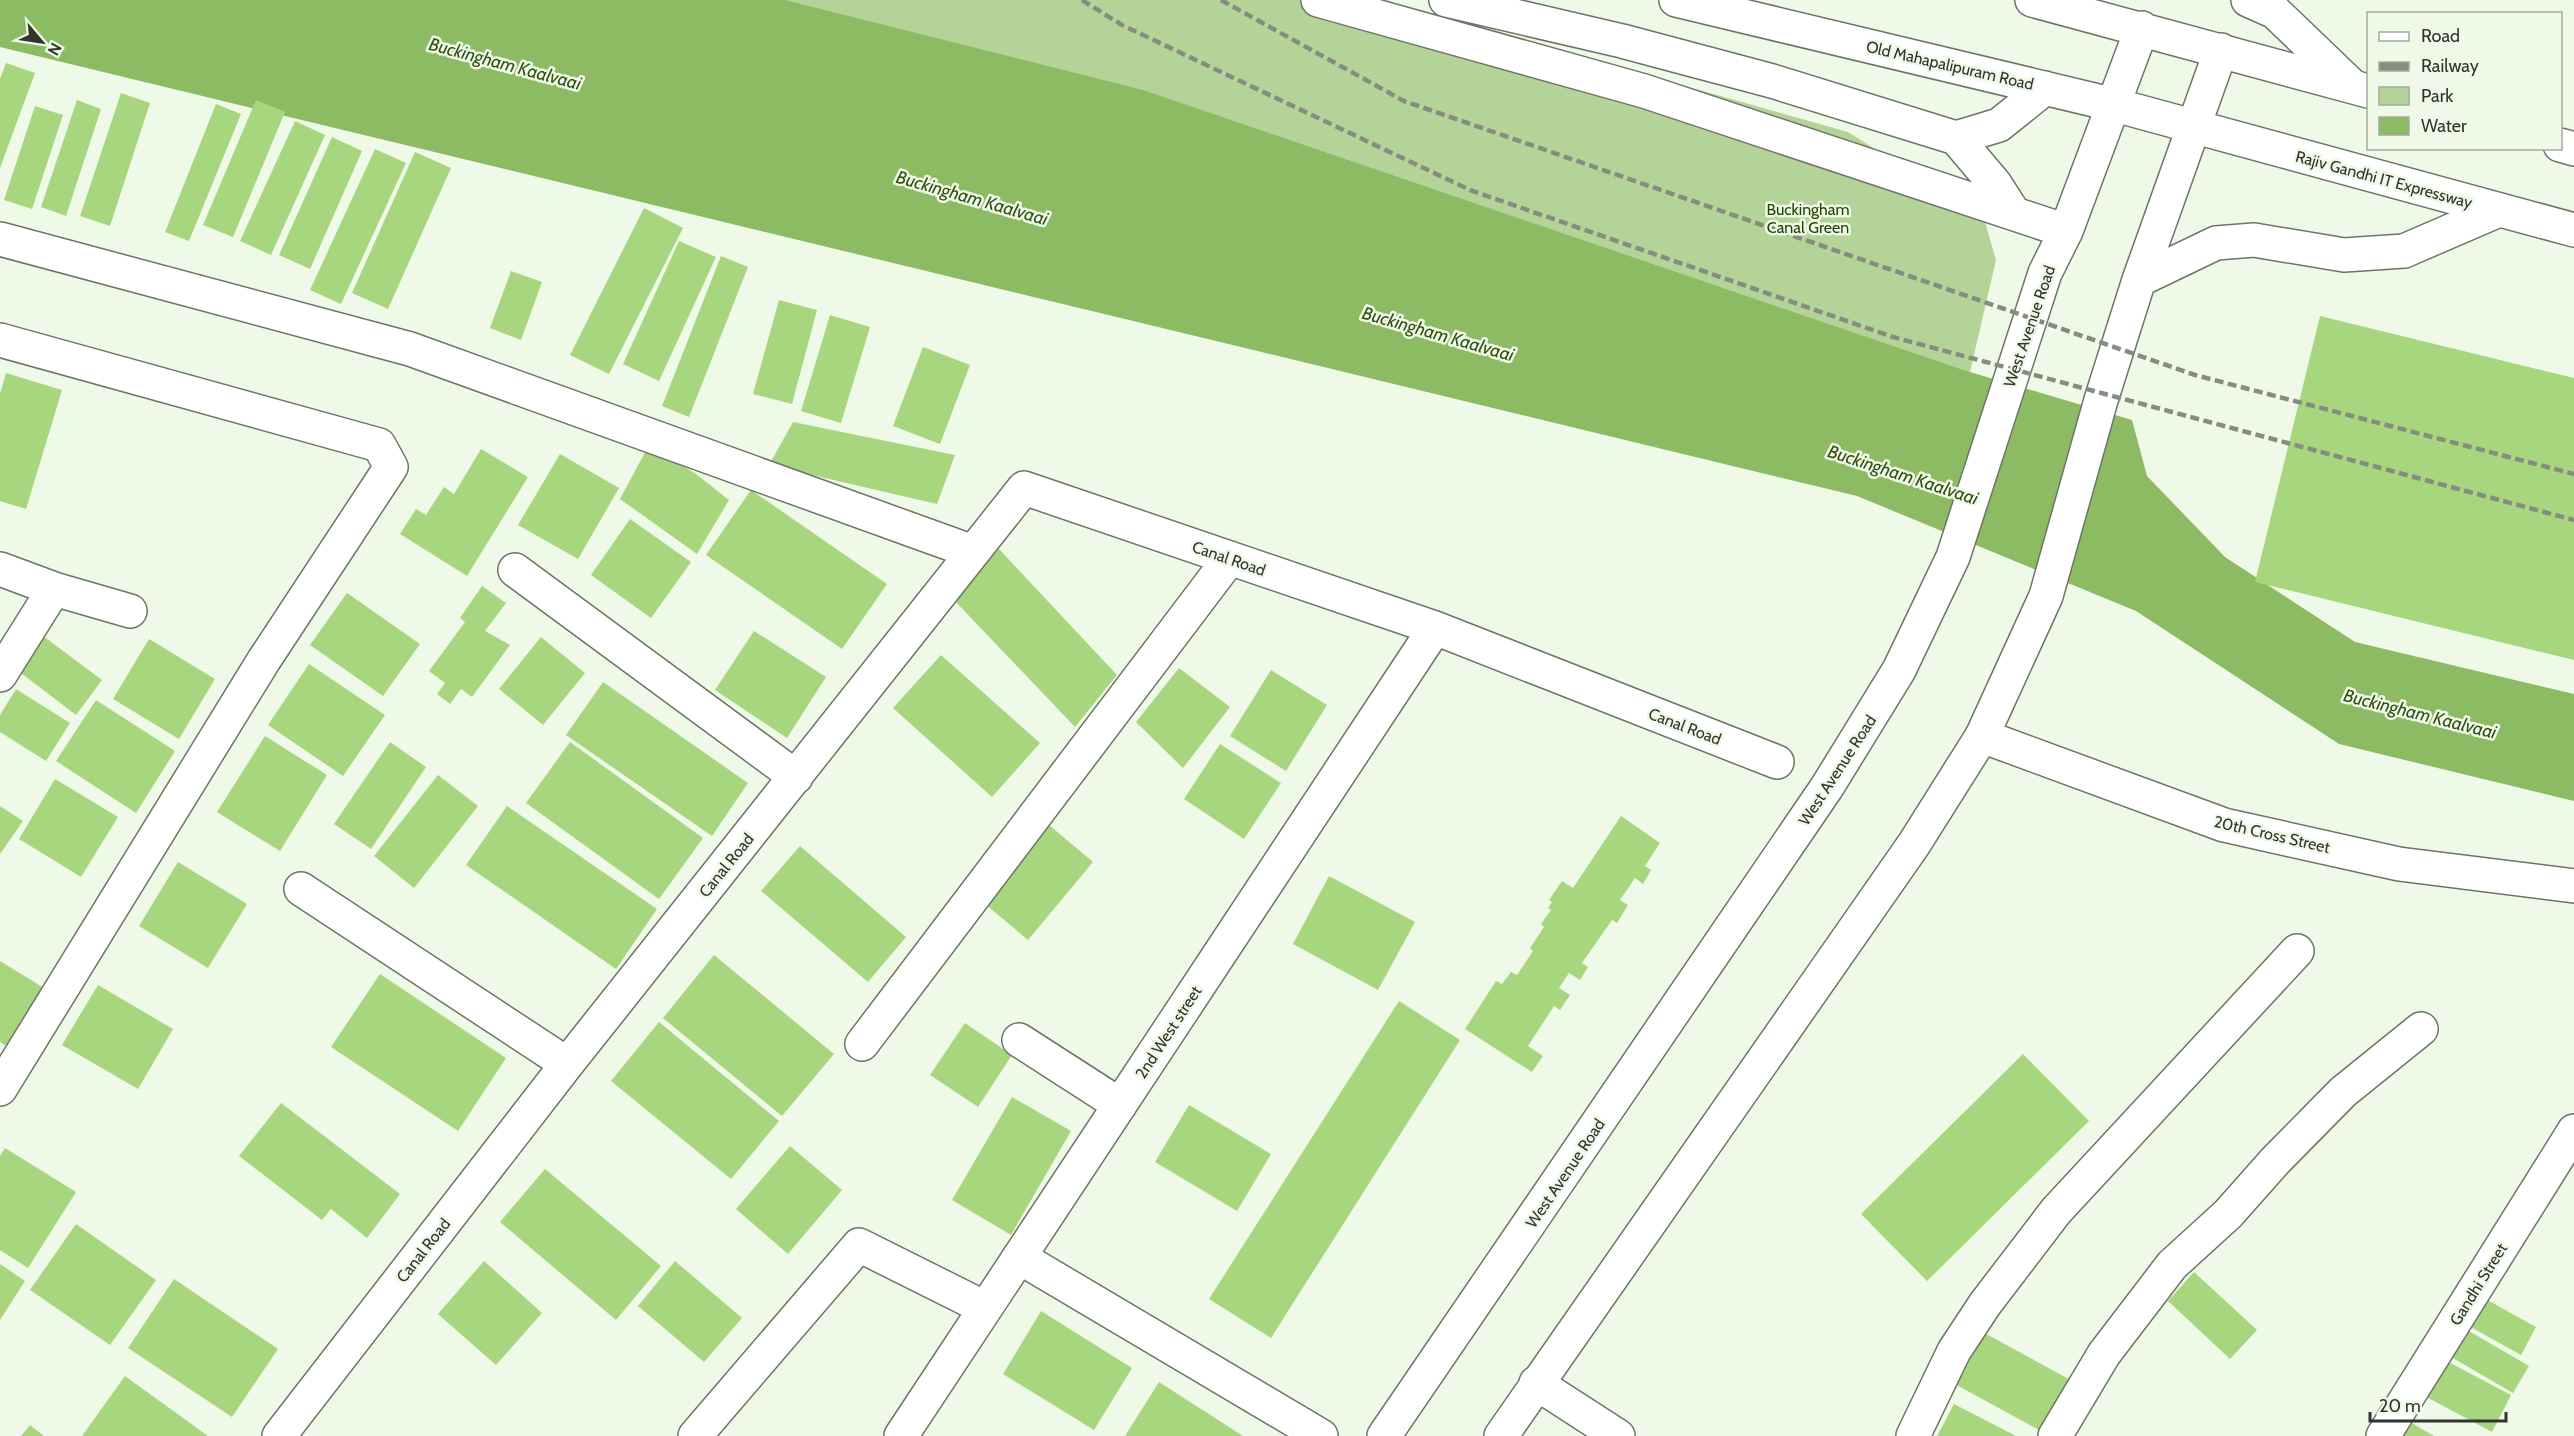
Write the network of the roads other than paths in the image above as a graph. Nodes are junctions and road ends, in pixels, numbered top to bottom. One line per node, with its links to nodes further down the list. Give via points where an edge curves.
1 (1318, 0): 14 (street, via 1644,91)
2 (1446, 0): 12 (street, via 1622,40)
3 (2032, 0): 6 (street)
4 (2248, 0): 9 (street, via 2275,12)
5 (1690, 4): 8 (street, Old Mahapalipuram Road)
6 (2142, 28): 7 (street); 10 (street, West Avenue Road)
7 (2221, 50): 9 (street); 11 (street)
8 (2045, 88): 10 (street, Old Mahapalipuram Road); 12 (street, via 1999,125)
9 (2361, 89)
10 (2115, 105): 11 (street, Old Mahapalipuram Road); 16 (street, West Avenue Road)
11 (2195, 128): 13 (street, Rajiv Gandhi IT Expressway); 18 (street)
12 (1956, 138): 14 (street)
13 (2499, 210): 15 (street, Rajiv Gandhi IT Expressway); 18 (street, via 2404,251 2344,255 2254,240 2216,243)
14 (2013, 212): 16 (street)
15 (2574, 230)
16 (2066, 231): 48 (street, West Avenue Road, via 2045,273 1953,557 1899,670 1827,787)
17 (0, 239): 20 (street, via 410,349)
18 (2139, 280): 28 (street, via 2046,596)
19 (0, 340): 38 (street, via 379,445 390,466 264,660)
20 (973, 552): 21 (street, Canal Road, via 1024,488); 30 (street, Canal Road)
21 (1230, 558): 26 (street, Canal Road); 36 (street)
22 (0, 569): 24 (street)
23 (515, 570): 30 (street)
24 (54, 590): 25 (street); 27 (street)
25 (130, 611)
26 (1435, 628): 29 (street, Canal Road); 39 (street, 2nd West street)
27 (0, 675)
28 (1982, 736): 31 (street, 20th Cross Street, via 2224,825 2399,864); 43 (street, via 1914,844)
29 (1778, 762)
30 (796, 777): 37 (street, Canal Road)
31 (2574, 886)
32 (301, 889): 37 (street)
33 (2297, 951): 51 (street, via 2056,1211 1954,1351)
34 (2421, 1029): 52 (street, via 2343,1092 2228,1214 2172,1265 2104,1354)
35 (1019, 1040): 39 (street)
36 (862, 1044)
37 (567, 1064): 44 (street, Canal Road)
38 (2, 1083)
39 (1120, 1105): 41 (street, 2nd West street)
40 (2574, 1131): 53 (street, Gandhi Street)
41 (1019, 1257): 42 (street, 2nd West street); 47 (street)
42 (985, 1308): 45 (street, via 859,1245); 46 (street, 2nd West street)
43 (1536, 1383): 49 (street); 50 (street)
44 (279, 1436)
45 (695, 1436)
46 (901, 1436)
47 (1321, 1436)
48 (1384, 1436)
49 (1501, 1436)
50 (1618, 1436)
51 (1913, 1436)
52 (2055, 1436)
53 (2383, 1436)

